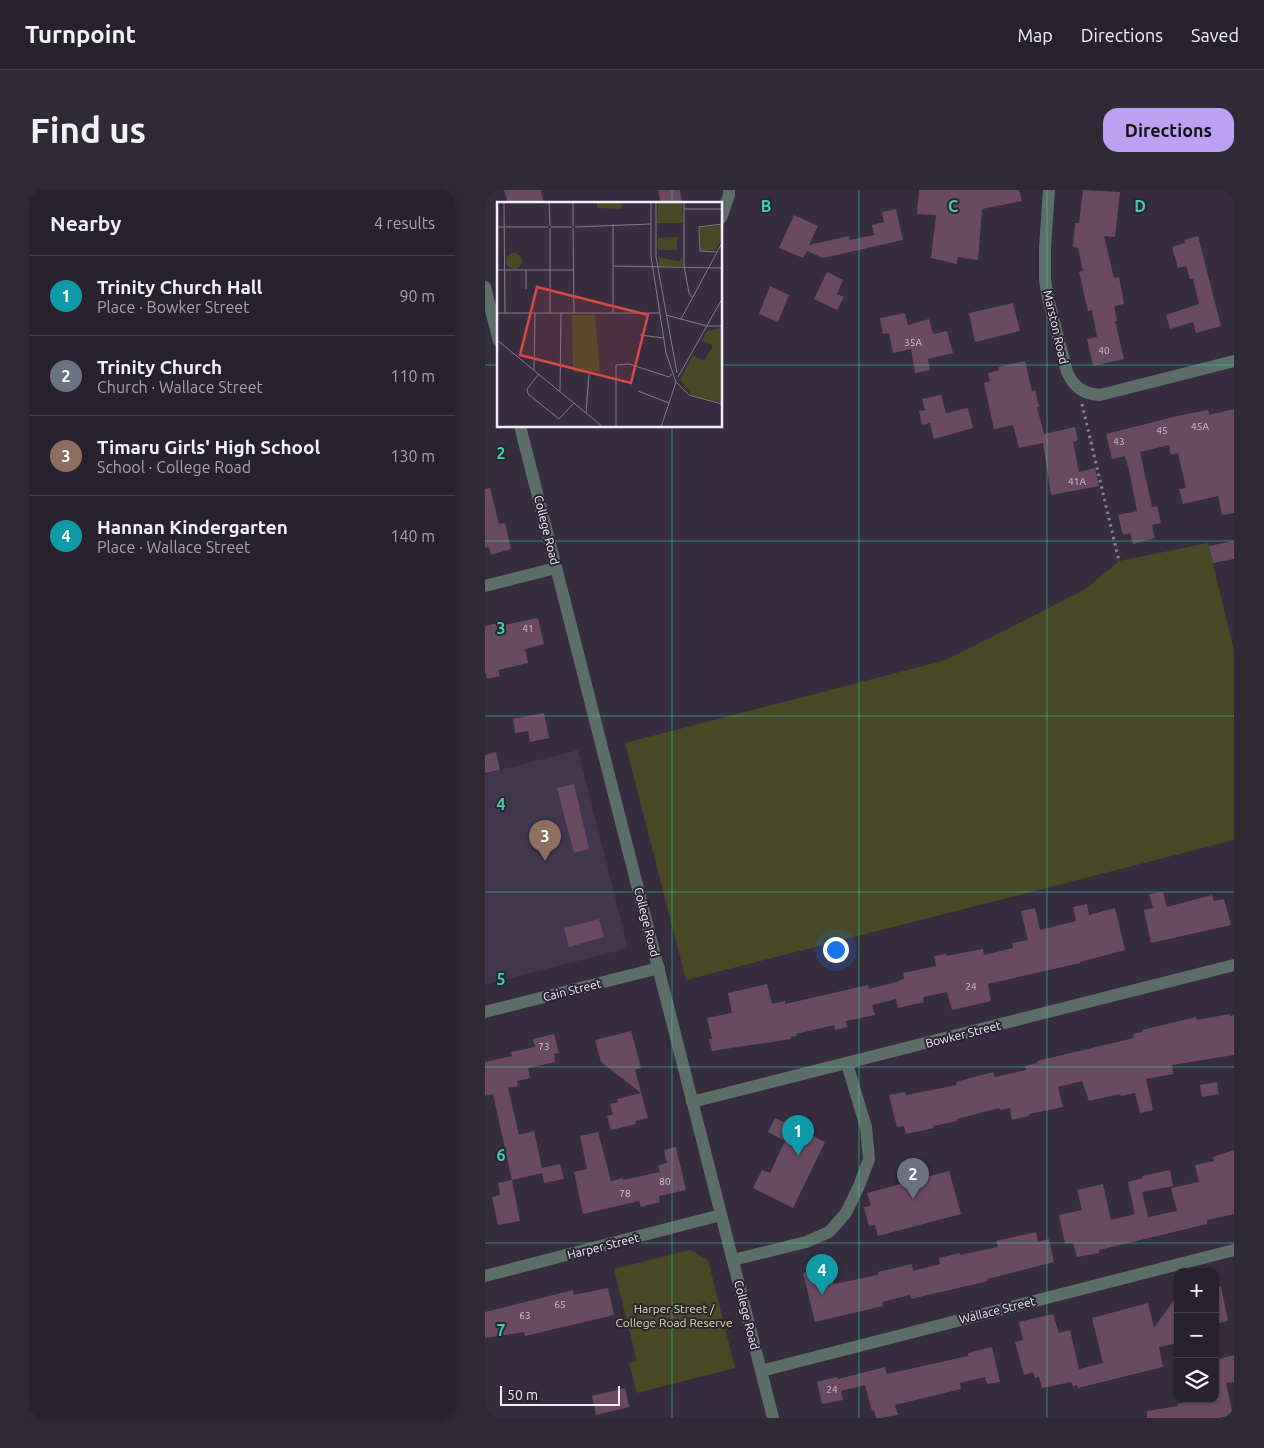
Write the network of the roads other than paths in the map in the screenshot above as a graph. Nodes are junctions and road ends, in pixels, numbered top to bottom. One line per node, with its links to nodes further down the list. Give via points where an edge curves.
1 (729, 190): 3 (street)
2 (1049, 190): 6 (street, Marston Road, via 1044,264 1048,298 1071,382 1091,395 1100,395)
3 (723, 212)
4 (485, 287): 5 (street)
5 (497, 334)
6 (1234, 361)
7 (521, 428): 8 (street, College Road)
8 (556, 568): 9 (street); 11 (street, College Road)
9 (485, 586)
10 (1234, 965): 13 (street, Bowker Street)
11 (659, 968): 12 (street, Cain Street); 14 (street, College Road)
12 (485, 1012)
13 (847, 1064): 14 (street, Bowker Street); 17 (street, via 866,1126 869,1159 846,1213 829,1232 806,1242)
14 (693, 1102): 15 (street, College Road)
15 (721, 1215): 17 (street, College Road); 18 (street, Harper Street)
16 (1234, 1250): 19 (street, Wallace Street)
17 (733, 1260): 19 (street, College Road)
18 (485, 1276)
19 (761, 1371): 20 (street, College Road)
20 (773, 1418)

